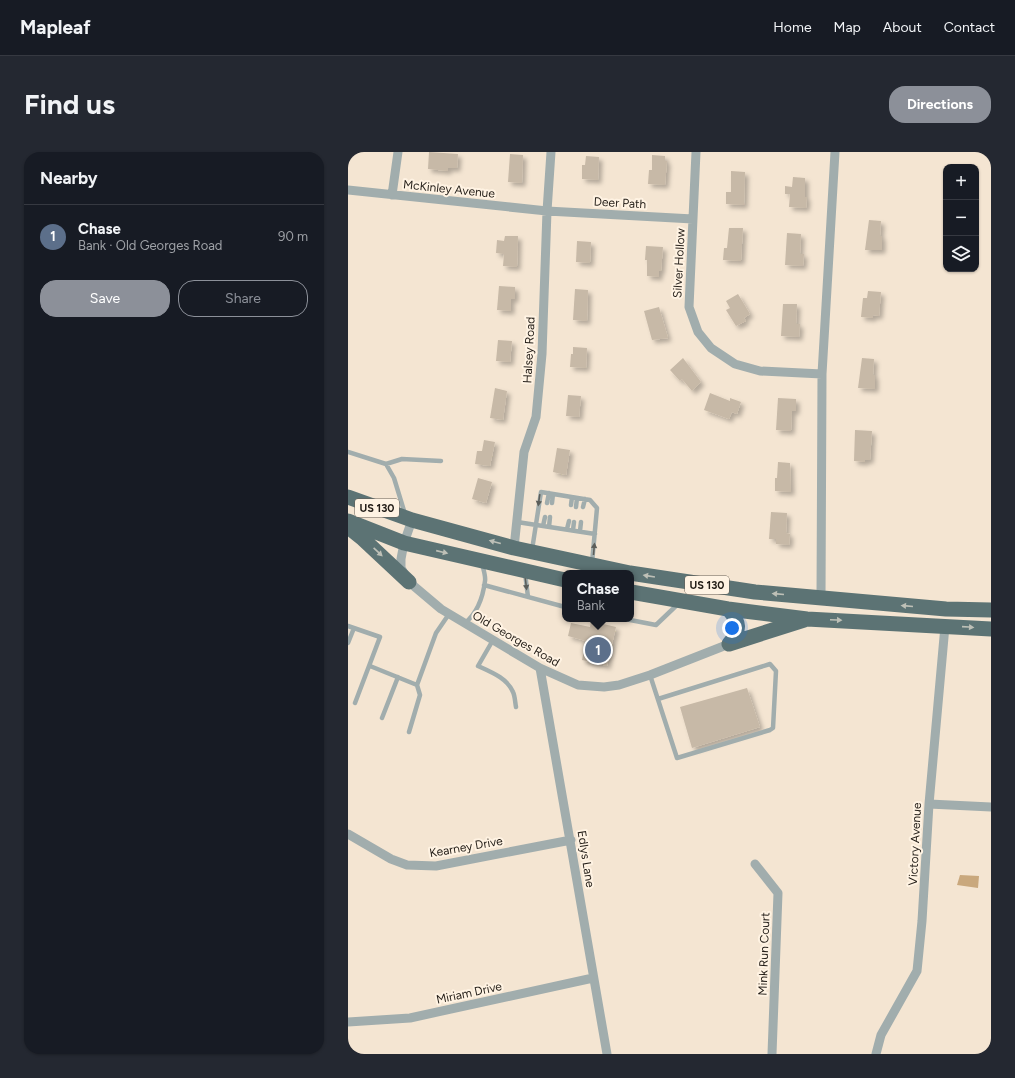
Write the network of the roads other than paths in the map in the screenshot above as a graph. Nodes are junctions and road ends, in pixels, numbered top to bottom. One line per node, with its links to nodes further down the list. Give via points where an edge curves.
1 (398, 152): 6 (street)
2 (551, 152): 7 (street, Halsey Road)
3 (696, 152): 8 (street, Silver Hollow)
4 (835, 152): 9 (street)
5 (348, 190): 6 (street, McKinley Avenue)
6 (392, 195): 7 (street, McKinley Avenue)
7 (547, 211): 8 (street, Deer Path); 25 (street, Halsey Road, via 542,354 536,417 524,452)
8 (693, 219): 9 (street, Silver Hollow, via 689,307 698,332 711,348 734,364 760,371)
9 (822, 374): 46 (street)
10 (348, 452): 12 (lane)
11 (441, 461): 12 (lane, via 402,459)
12 (386, 464): 22 (lane)
13 (551, 494): 15 (lane); 17 (lane); 27 (lane, one-way to 27, via 541,492)
14 (348, 497): 22 (highway, US 130)
15 (574, 497): 16 (lane); 18 (lane); 19 (lane)
16 (585, 499): 20 (lane); 32 (lane, via 590,500 597,508)
17 (549, 503)
18 (571, 505)
19 (576, 507)
20 (584, 507)
21 (548, 517): 28 (lane)
22 (409, 519): 33 (street, Old Georges Road); 34 (highway, US 130, one-way to 22)
23 (348, 521): 33 (highway, US 130)
24 (571, 521): 30 (lane)
25 (517, 522): 27 (lane); 34 (street, Halsey Road)
26 (581, 522): 31 (lane)
27 (536, 525): 28 (lane); 35 (lane)
28 (546, 526): 30 (lane)
29 (348, 527): 42 (highway, one-way to 42)
30 (570, 529): 31 (lane)
31 (580, 531): 32 (lane)
32 (595, 534): 37 (lane, one-way to 32)
33 (404, 543): 36 (highway, US 130, one-way to 36); 42 (street, Old Georges Road, via 401,564)
34 (514, 548): 35 (highway, US 130)
35 (532, 552): 37 (highway, US 130)
36 (482, 561): 39 (highway, US 130); 43 (lane)
37 (592, 565): 38 (highway, US 130, one-way to 37)
38 (616, 570)
39 (525, 571): 41 (highway, US 130); 45 (lane, one-way to 45)
40 (634, 574): 46 (highway, US 130, one-way to 40, via 755,592)
41 (562, 579)
42 (409, 582): 52 (street, Old Georges Road)
43 (484, 585): 45 (lane); 55 (lane, via 480,602 473,616)
44 (634, 593): 47 (highway, US 130)
45 (528, 597): 48 (lane)
46 (822, 598): 50 (highway, US 130, one-way to 46)
47 (680, 601): 49 (highway, US 130); 54 (lane, via 656,625)
48 (562, 606)
49 (728, 609): 53 (highway, US 130); 62 (highway, via 738,625 736,635)
50 (946, 610): 51 (highway, US 130); 57 (highway)
51 (991, 610)
52 (449, 614): 55 (street, Old Georges Road); 67 (lane, via 436,633)
53 (807, 619): 57 (highway, US 130, one-way to 57); 62 (highway)
54 (634, 621)
55 (465, 623): 60 (street, Old Georges Road)
56 (348, 626): 58 (lane)
57 (945, 626): 59 (highway, US 130, one-way to 59); 73 (street, Victory Avenue)
58 (354, 628): 61 (lane); 63 (lane, via 380,637)
59 (991, 629)
60 (493, 640): 64 (street, Old Georges Road); 70 (lane, via 478,666 496,674 509,685 514,693)
61 (348, 643)
62 (729, 644): 65 (street, Old Georges Road)
63 (370, 666): 66 (lane); 69 (lane)
64 (540, 668): 65 (street, Old Georges Road, via 578,685 604,687); 76 (street, Edlys Lane)
65 (650, 675): 68 (lane)
66 (398, 677): 67 (lane); 71 (lane)
67 (417, 685): 72 (lane, via 420,695)
68 (658, 699): 68 (lane, via 677,758 773,728 776,671 770,664)
69 (355, 703)
70 (516, 707)
71 (382, 718)
72 (409, 732)
73 (929, 804): 74 (street); 82 (street, Victory Avenue, via 917,971 881,1035)
74 (991, 807)
75 (348, 834): 76 (street, Kearney Drive, via 390,859 407,865 436,866)
76 (571, 840): 78 (street, Edlys Lane)
77 (755, 864): 81 (street, Mink Run Court, via 778,893)
78 (593, 978): 79 (street, Miriam Drive, via 410,1018); 80 (street, Edlys Lane)
79 (348, 1022)
80 (607, 1054)
81 (772, 1054)
82 (876, 1054)

